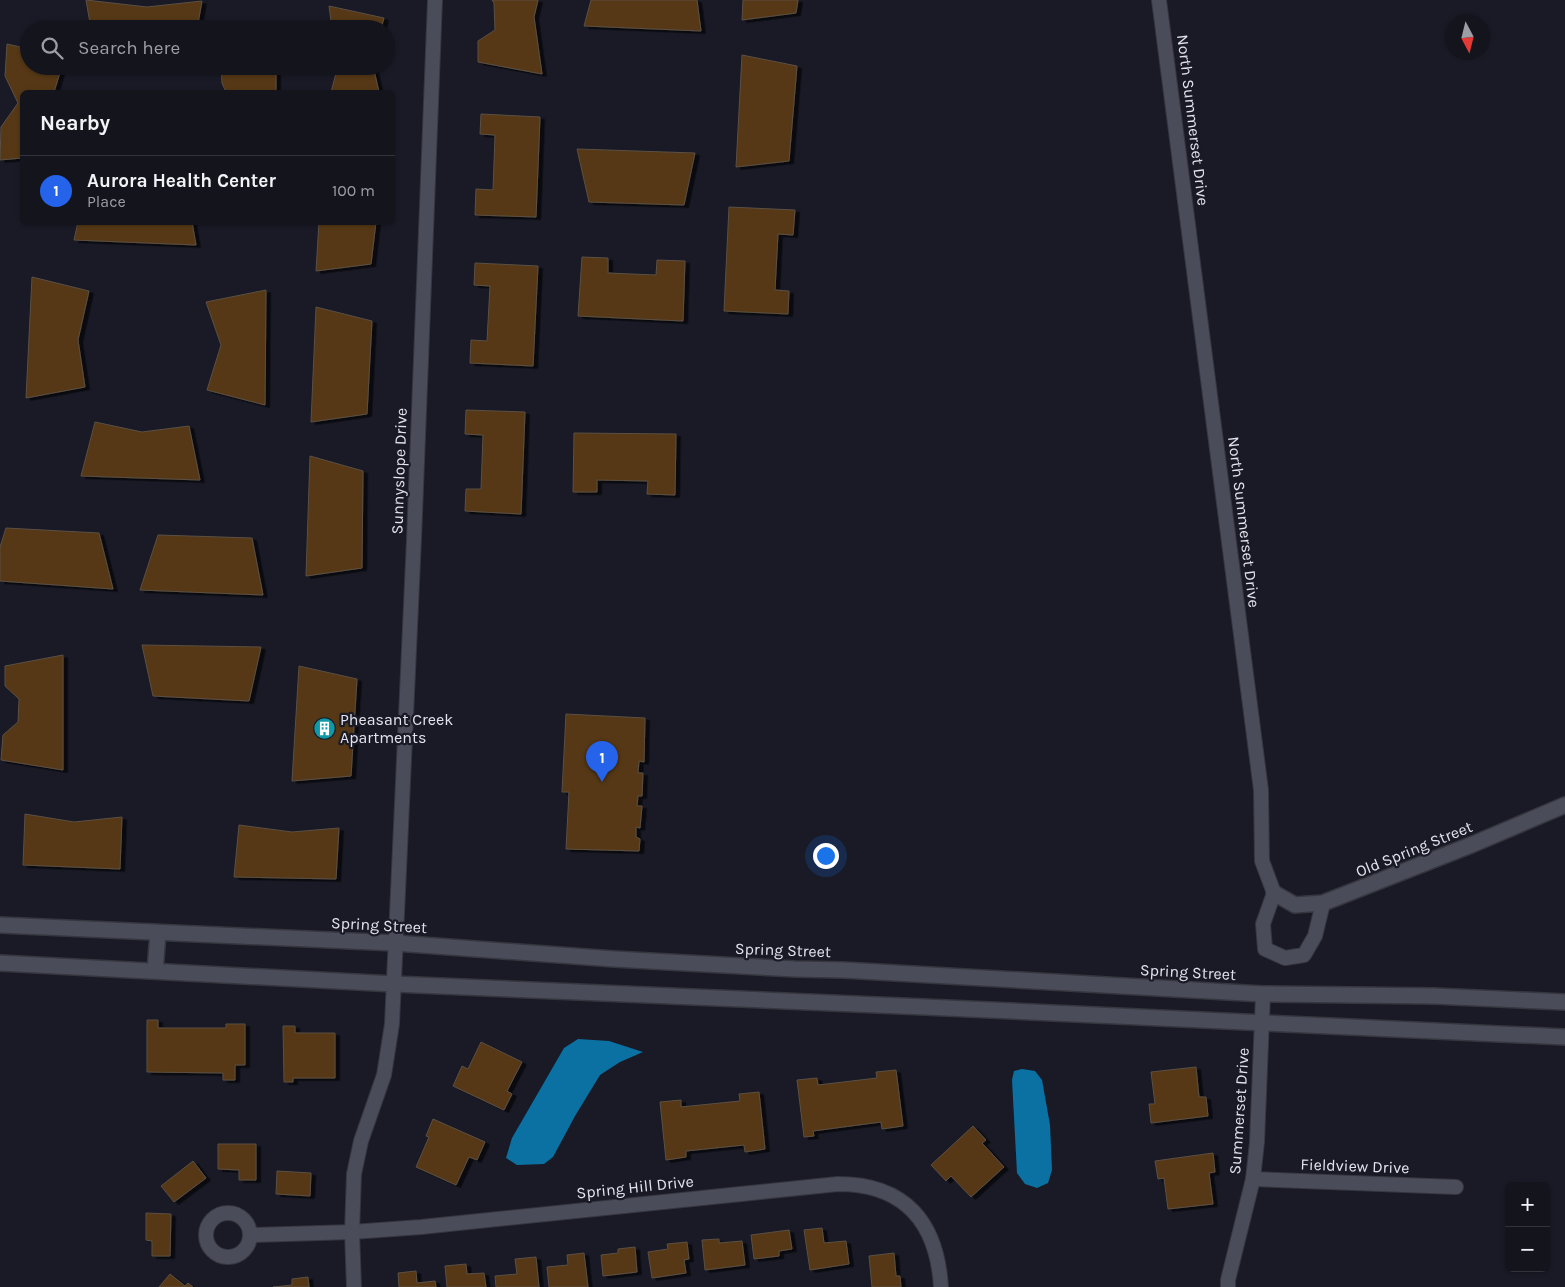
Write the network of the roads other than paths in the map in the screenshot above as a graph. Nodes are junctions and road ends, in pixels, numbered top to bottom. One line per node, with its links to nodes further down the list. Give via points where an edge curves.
1 (435, 0): 8 (street, Sunnyslope Drive)
2 (1160, 0): 4 (street, North Summerset Drive, via 1261,790 1262,861)
3 (1565, 805): 5 (main road, Old Spring Street)
4 (1274, 893): 5 (main road, Old Spring Street, via 1295,905); 5 (street, via 1263,924 1265,949 1285,958 1304,955 1315,936)
5 (1323, 903)
6 (0, 925): 7 (main road, Spring Street)
7 (158, 933): 8 (main road, Spring Street); 10 (main road)
8 (395, 943): 11 (street, Sunnyslope Drive); 12 (main road, Spring Street, via 614,960 853,970)
9 (0, 963): 10 (main road)
10 (154, 971): 11 (main road)
11 (394, 984): 14 (main road); 18 (street, Sunnyslope Drive, via 384,1075 361,1141 354,1174)
12 (1263, 994): 13 (main road, Spring Street, via 1434,996); 14 (street, Summerset Drive)
13 (1565, 1002)
14 (1261, 1024): 15 (main road); 16 (street, Summerset Drive)
15 (1565, 1037)
16 (1253, 1179): 17 (street, Fieldview Drive); 22 (street, Summerset Drive)
17 (1456, 1187)
18 (352, 1232): 19 (street, Spring Hill Drive); 20 (street, Sunnyslope Drive); 21 (street, Spring Hill Drive, via 858,1184 892,1194 914,1212 927,1230 936,1253)
19 (251, 1235)
20 (354, 1287)
21 (941, 1287)
22 (1228, 1287)

